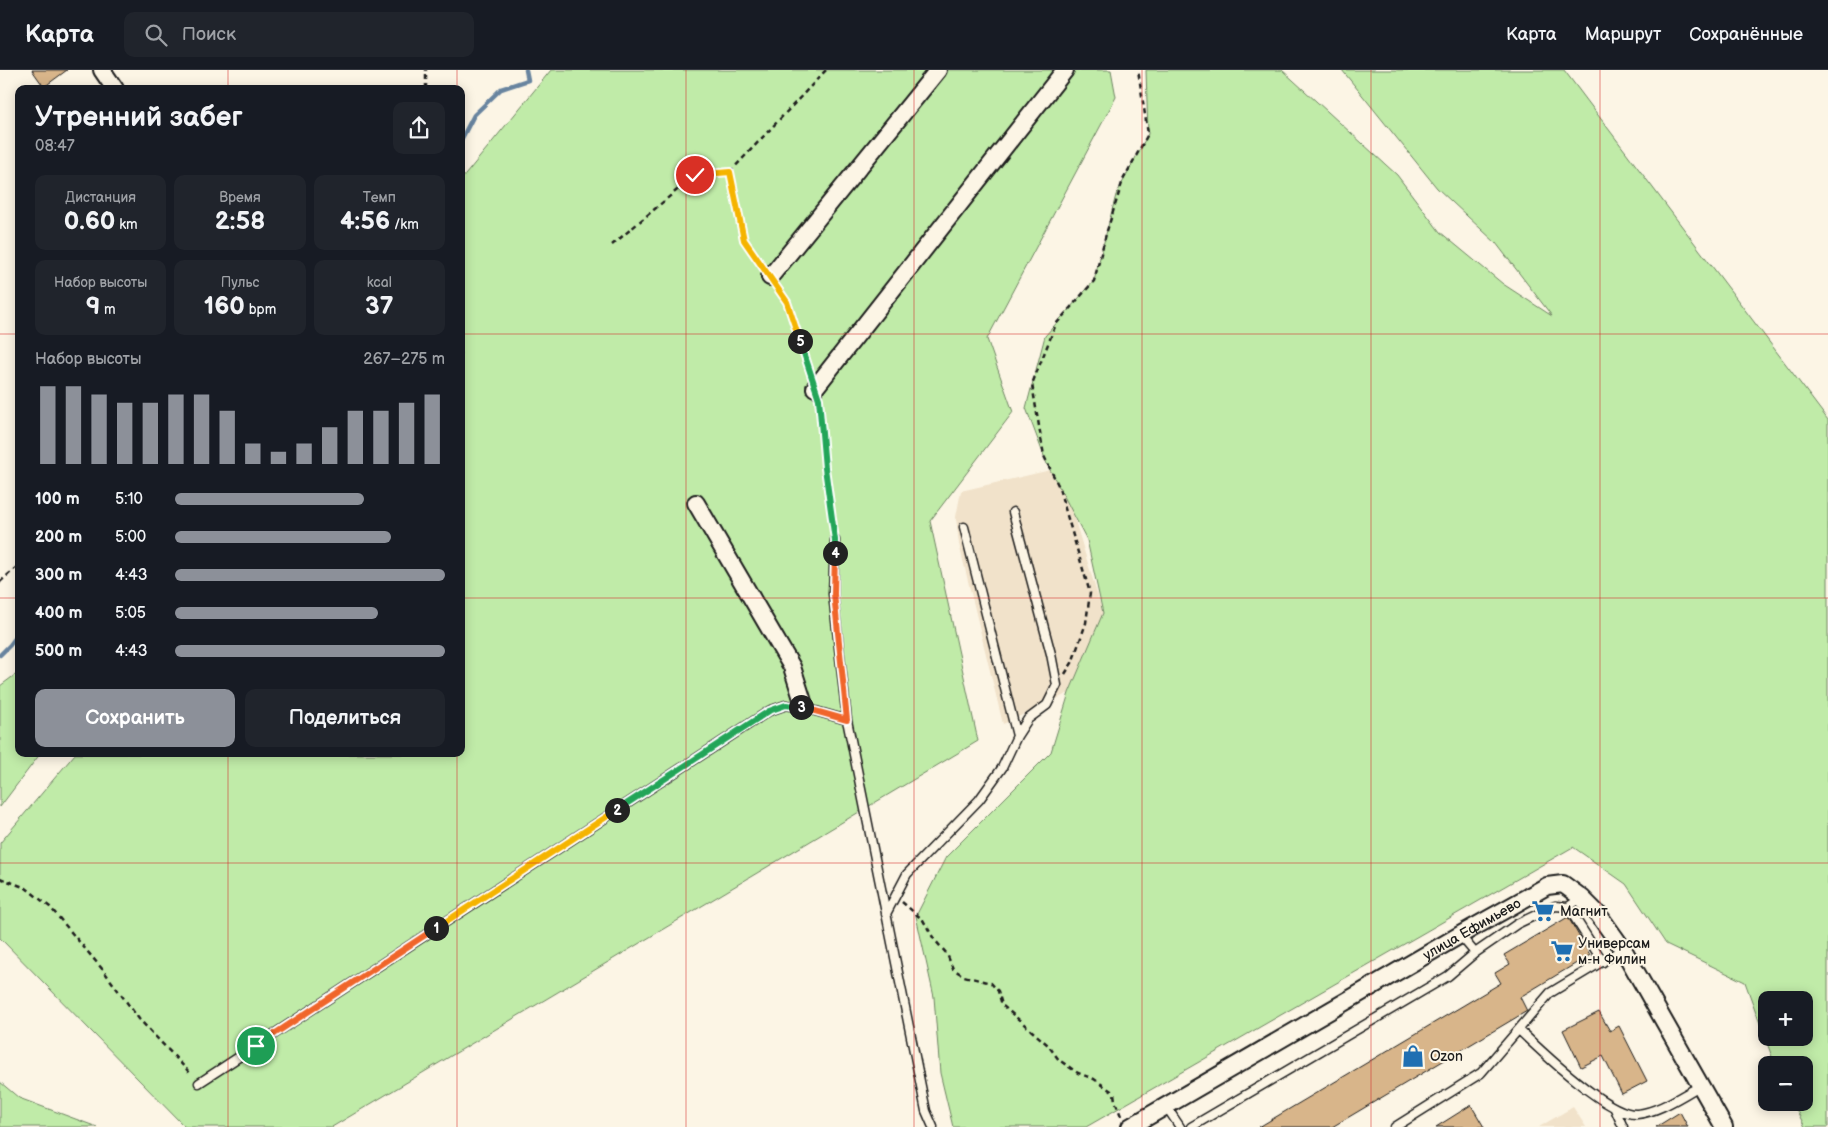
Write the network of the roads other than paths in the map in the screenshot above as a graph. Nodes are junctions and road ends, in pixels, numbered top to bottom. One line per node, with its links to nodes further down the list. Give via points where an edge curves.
1 (102, 70): 4 (street)
2 (938, 70): 5 (street)
3 (1065, 70): 6 (street)
4 (111, 85)
5 (770, 277)
6 (816, 388)
7 (696, 503): 11 (street, via 792,668)
8 (1013, 512): 13 (lane, via 1057,685 1047,705 1028,719)
9 (964, 527): 13 (lane)
10 (835, 540): 12 (lane, via 834,594)
11 (805, 708): 12 (lane); 21 (lane, via 786,705 769,711)
12 (847, 720): 15 (lane)
13 (1017, 736): 15 (lane, via 1002,768 979,800 907,874)
14 (1575, 903): 16 (street, улица Ефимьево, via 1562,884 1547,886); 17 (street, улица Ефимьево, via 1598,914); 18 (lane, via 1555,906 1517,924); 19 (lane)
15 (886, 914): 26 (lane, via 926,1111)
16 (1460, 935): 18 (lane); 23 (street, улица Ефимьево)
17 (1623, 949): 19 (lane); 22 (street, улица Ефимьево)
18 (1475, 953): 28 (lane, via 1448,976)
19 (1603, 962): 20 (lane, via 1550,993)
20 (1519, 1030): 24 (lane, via 1560,1069); 29 (lane, via 1481,1072)
21 (199, 1083)
22 (1700, 1086): 24 (lane, via 1658,1109 1636,1114); 31 (street, улица Ефимьево)
23 (1166, 1106): 25 (street, улица Ефимьево); 27 (lane)
24 (1615, 1109): 30 (lane)
25 (1126, 1123)
26 (933, 1127)
27 (1180, 1127)
28 (1191, 1127)
29 (1395, 1127)
30 (1623, 1127)
31 (1724, 1127)

